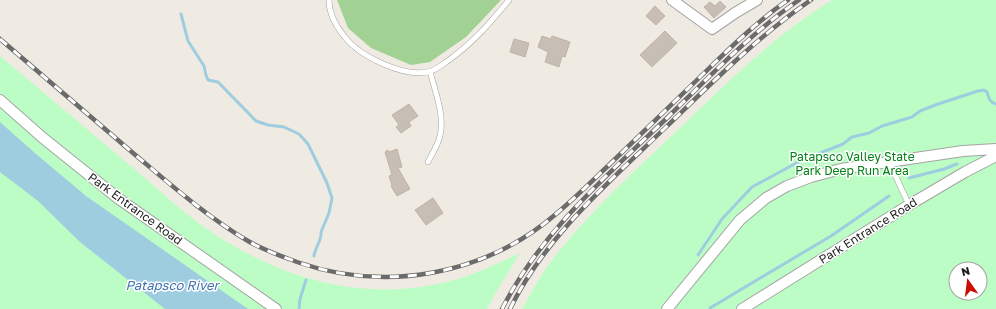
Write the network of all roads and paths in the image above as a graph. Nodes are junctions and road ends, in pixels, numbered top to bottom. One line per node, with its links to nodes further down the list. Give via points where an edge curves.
1 (329, 0): 5 (lane, via 329,10 334,22 344,37 358,49 388,66 406,72)
2 (509, 0): 5 (lane, via 467,46)
3 (672, 0): 4 (street, via 712,29)
4 (757, 0)
5 (430, 71): 9 (lane, via 441,126 440,137)
6 (0, 100): 12 (street, Park Entrance Road, via 119,199)
7 (996, 149): 10 (street)
8 (996, 156): 11 (street, Park Entrance Road)
9 (428, 162)
10 (889, 162): 11 (lane); 13 (street, via 841,169 811,177 766,198 740,220)
11 (909, 205): 14 (street, Park Entrance Road)
12 (276, 309)
13 (667, 309)
14 (742, 309)

